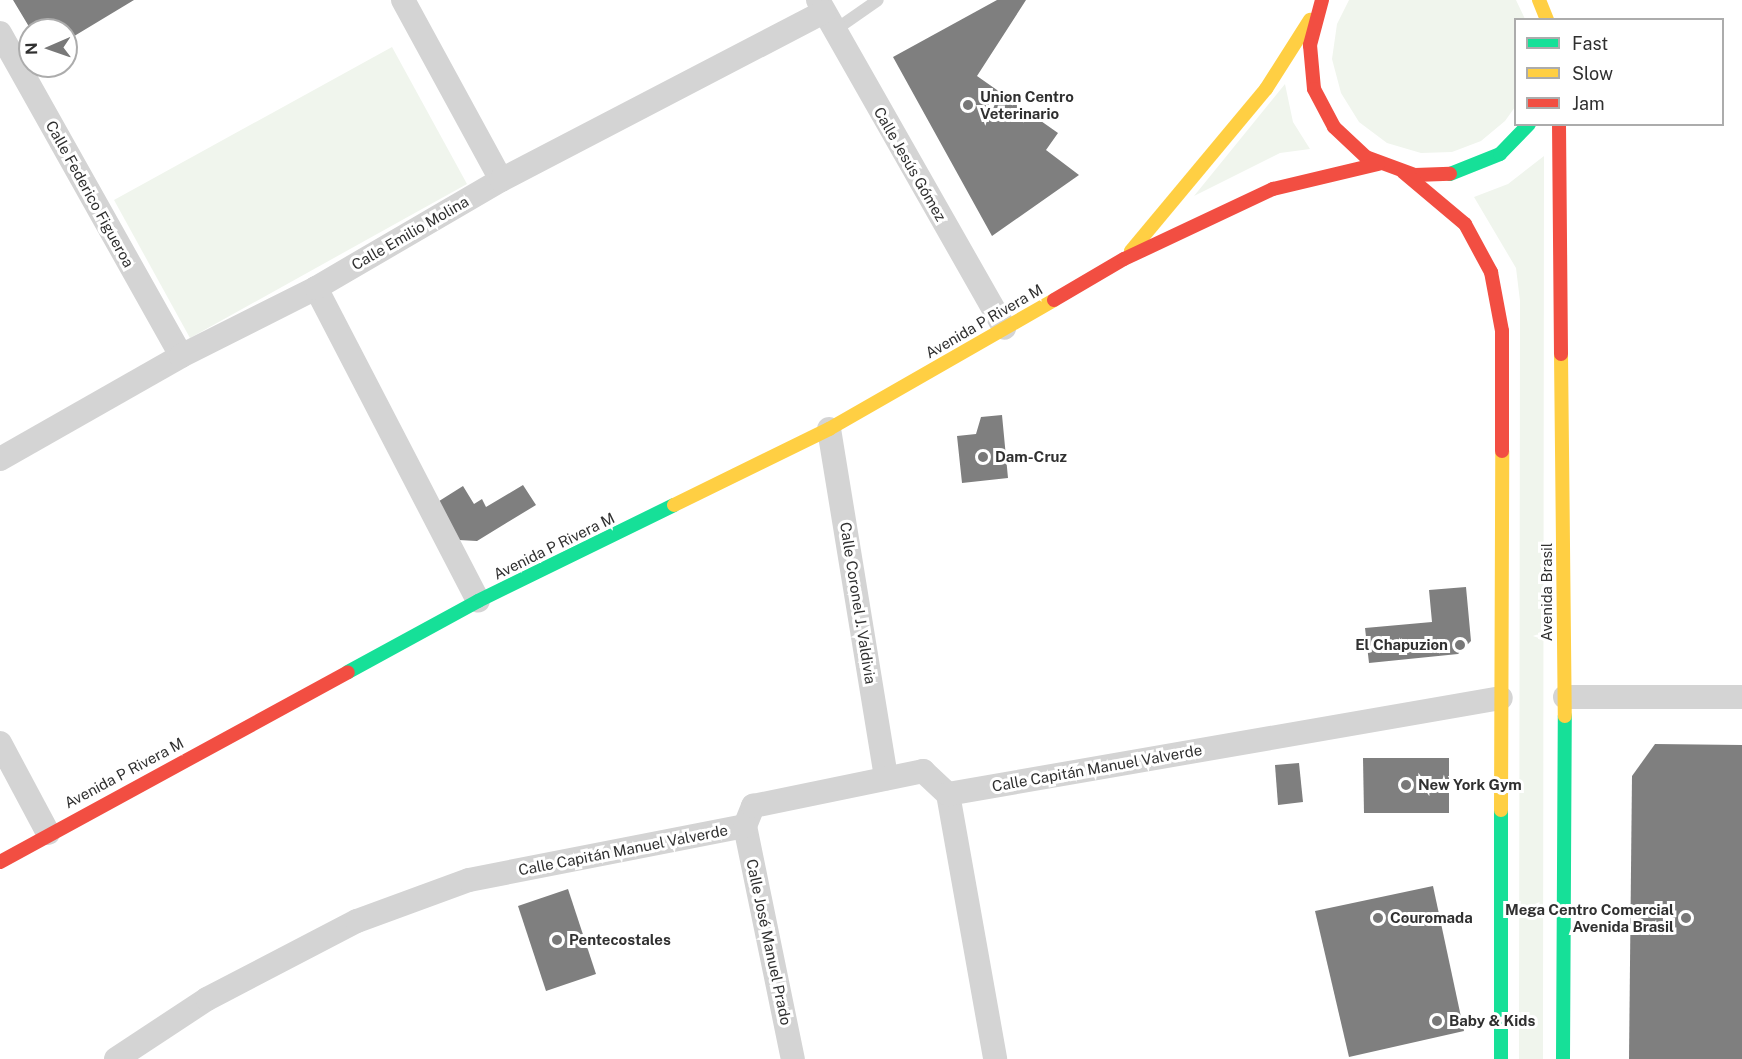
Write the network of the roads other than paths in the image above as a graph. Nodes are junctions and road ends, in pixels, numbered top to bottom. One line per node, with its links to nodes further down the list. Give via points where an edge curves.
1 (403, 0): 14 (street)
2 (878, 0): 6 (lane)
3 (1539, 0): 7 (main road)
4 (1558, 0): 8 (main road)
5 (1321, 1): 12 (main road, via 1310,45 1317,96 1344,139); 15 (main road, Avenida P Rivera M, via 1266,89)
6 (825, 14): 14 (street, Calle Emilio Molina); 17 (street, Calle Jesús Gómez)
7 (1545, 18)
8 (1555, 18)
9 (0, 33): 18 (street, Calle Federico Figueroa)
10 (1527, 126): 13 (main road, via 1510,146 1478,166 1441,175)
11 (1559, 126): 22 (main road, Avenida Brasil)
12 (1378, 164): 13 (main road); 15 (main road, Avenida P Rivera M, via 1273,189)
13 (1403, 172): 24 (main road, via 1465,224 1491,272 1502,331)
14 (501, 180): 16 (street, Calle Emilio Molina)
15 (1124, 259): 17 (main road, Avenida P Rivera M)
16 (316, 288): 18 (street, Calle Emilio Molina); 21 (street)
17 (1004, 328): 19 (main road, Avenida P Rivera M)
18 (181, 356): 20 (street, Calle Emilio Molina)
19 (829, 429): 21 (main road, Avenida P Rivera M); 26 (street, Calle Coronel J. Valdivia)
20 (0, 459)
21 (478, 602): 29 (main road, Avenida P Rivera M)
22 (1565, 697): 23 (street); 35 (main road, Avenida Brasil)
23 (1742, 697)
24 (1501, 698): 27 (street, Calle Capitán Manuel Valverde); 34 (main road)
25 (0, 743): 29 (street)
26 (886, 778): 27 (street, Calle Capitán Manuel Valverde, via 923,771); 28 (street, Calle Capitán Manuel Valverde, via 753,806)
27 (948, 794): 33 (street)
28 (745, 826): 31 (street, Calle Capitán Manuel Valverde, via 469,880 368,917 207,999); 32 (street, Calle José Manuel Prado)
29 (48, 833): 30 (main road, Avenida P Rivera M)
30 (0, 862)
31 (116, 1059)
32 (793, 1059)
33 (995, 1059)
34 (1501, 1059)
35 (1563, 1059)

